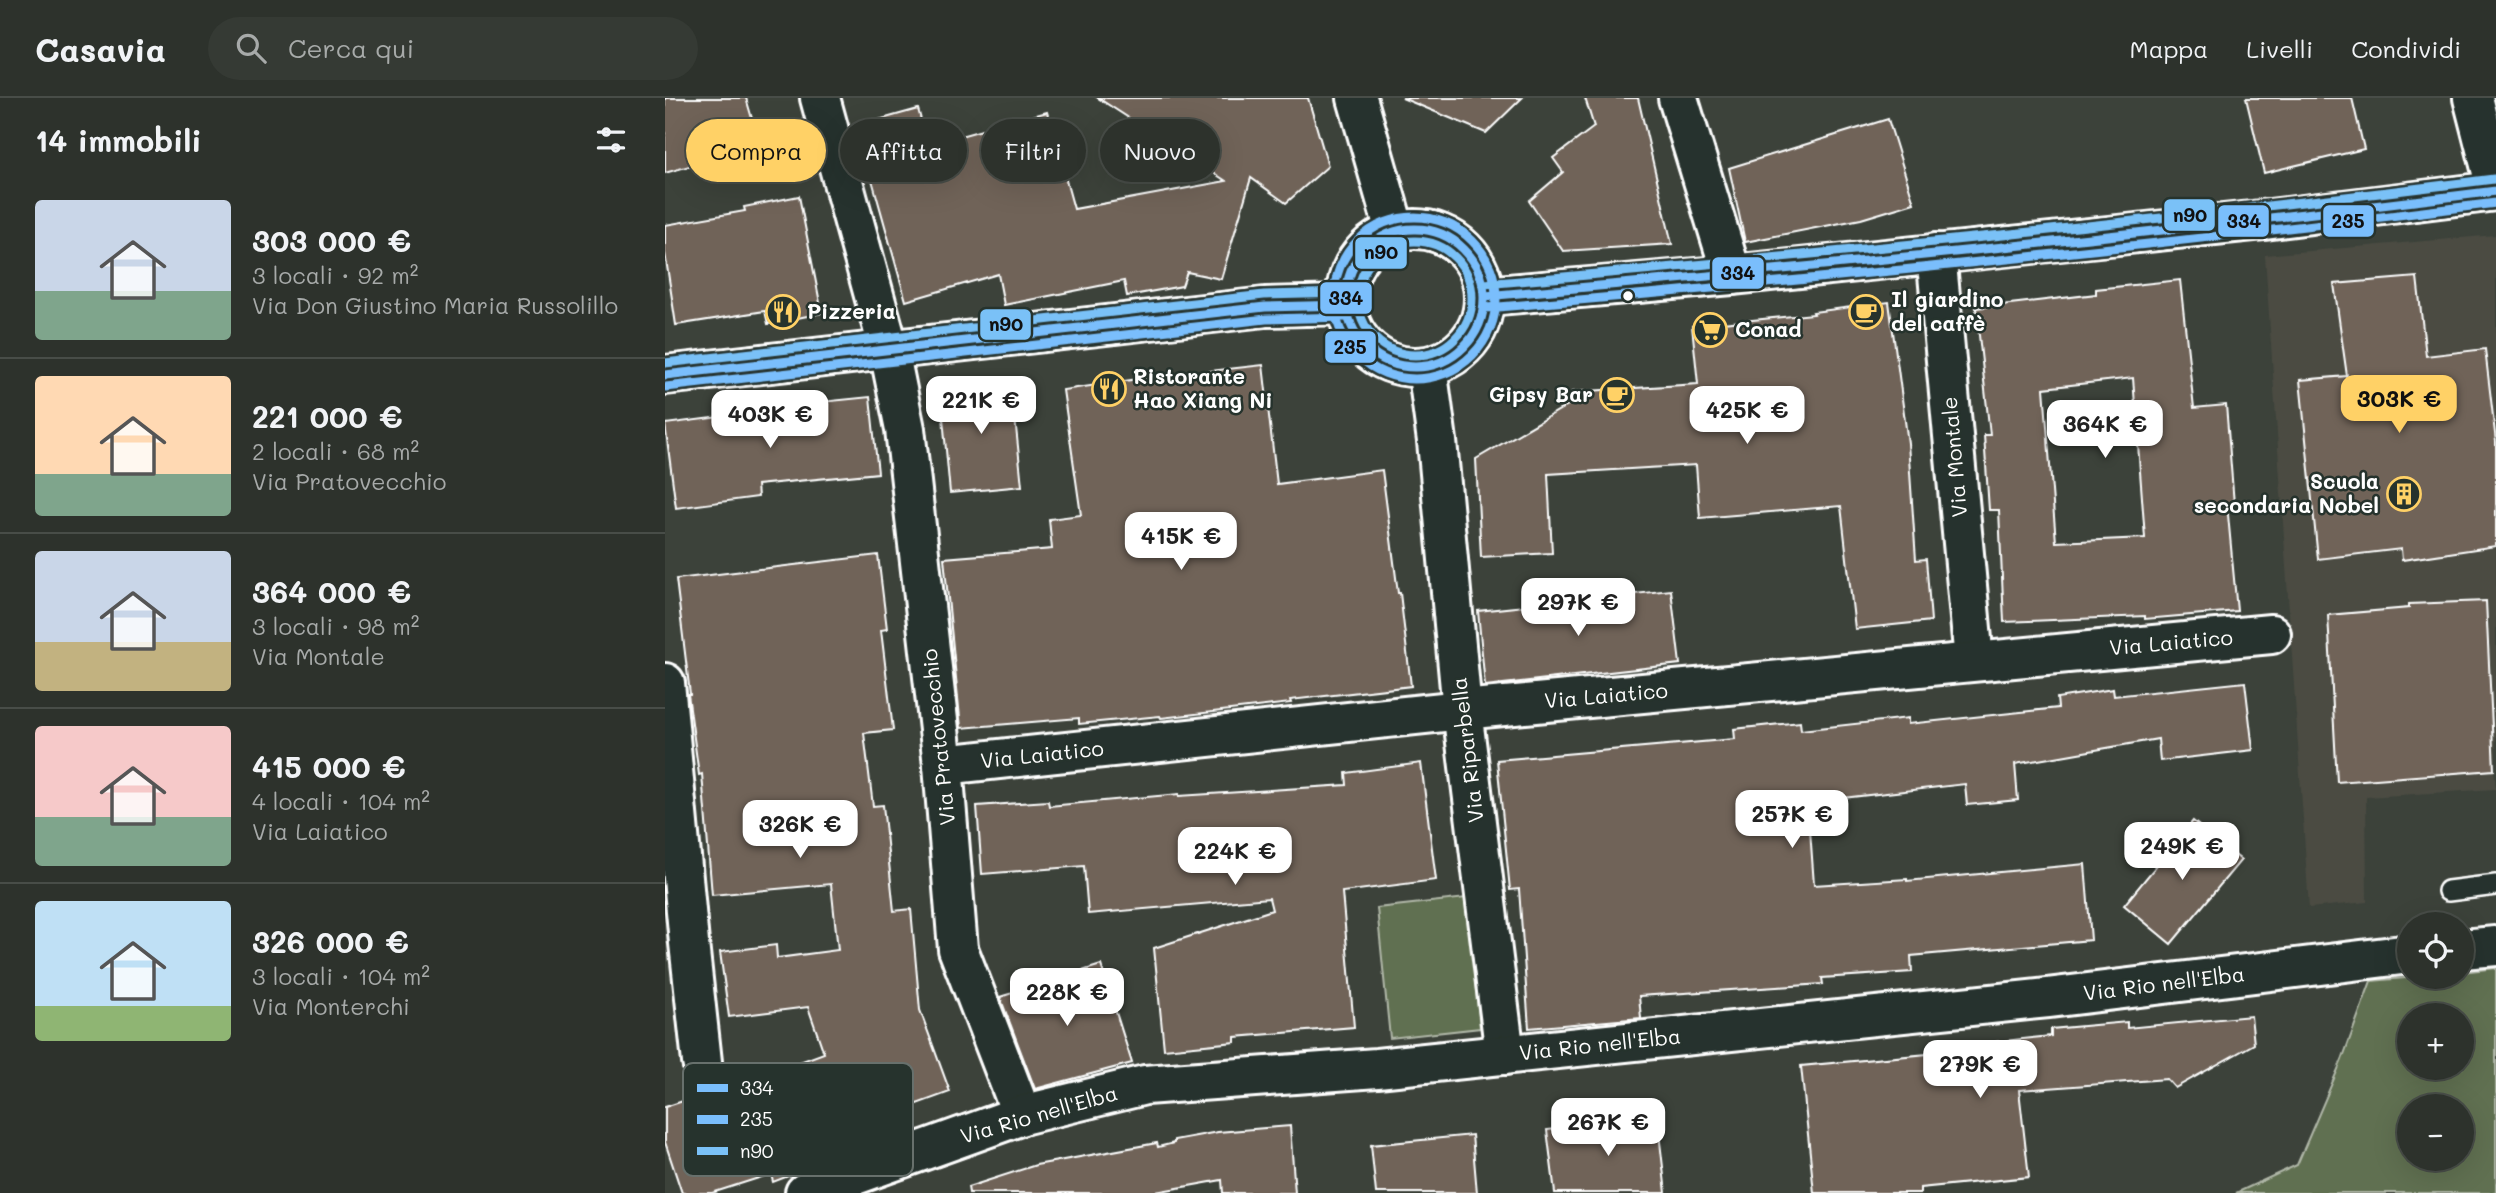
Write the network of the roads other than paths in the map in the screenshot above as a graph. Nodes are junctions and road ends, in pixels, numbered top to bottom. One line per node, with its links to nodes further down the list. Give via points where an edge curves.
1 (820, 98): 11 (street, Via Pratovecchio)
2 (1357, 98): 6 (street)
3 (1678, 98): 8 (street)
4 (2473, 98): 5 (street)
5 (2496, 190): 7 (street, via 2263,220)
6 (1395, 232): 9 (street, via 1418,228 1442,233 1462,246 1477,265); 10 (street, via 1377,240 1352,269)
7 (1936, 253): 8 (street); 15 (street, Via Montale)
8 (1732, 275): 9 (street)
9 (1486, 296): 12 (street, via 1478,329 1465,346)
10 (1347, 305): 11 (street, via 1265,307); 12 (street, via 1353,329 1366,347 1384,360)
11 (888, 350): 13 (street); 18 (street, Via Pratovecchio, via 909,455)
12 (1427, 367): 17 (street, Via Riparbella)
13 (665, 375)
14 (2271, 634): 15 (street, Via Laiatico)
15 (1974, 661): 17 (street, Via Laiatico)
16 (665, 683): 25 (street)
17 (1462, 710): 18 (street, Via Laiatico); 24 (street, Via Riparbella)
18 (943, 765): 26 (street, Via Pratovecchio, via 958,949)
19 (2496, 885): 20 (lane)
20 (2448, 891)
21 (2496, 946): 22 (street)
22 (2474, 948)
23 (2397, 956): 24 (street, Via Rio nell'Elba)
24 (1505, 1055): 26 (street, Via Rio nell'Elba, via 1145,1086)
25 (702, 1062)
26 (1022, 1115): 27 (street, Via Rio nell'Elba)
27 (913, 1154)
28 (852, 1176): 29 (street, Via Rio nell'Elba)
29 (805, 1193)

